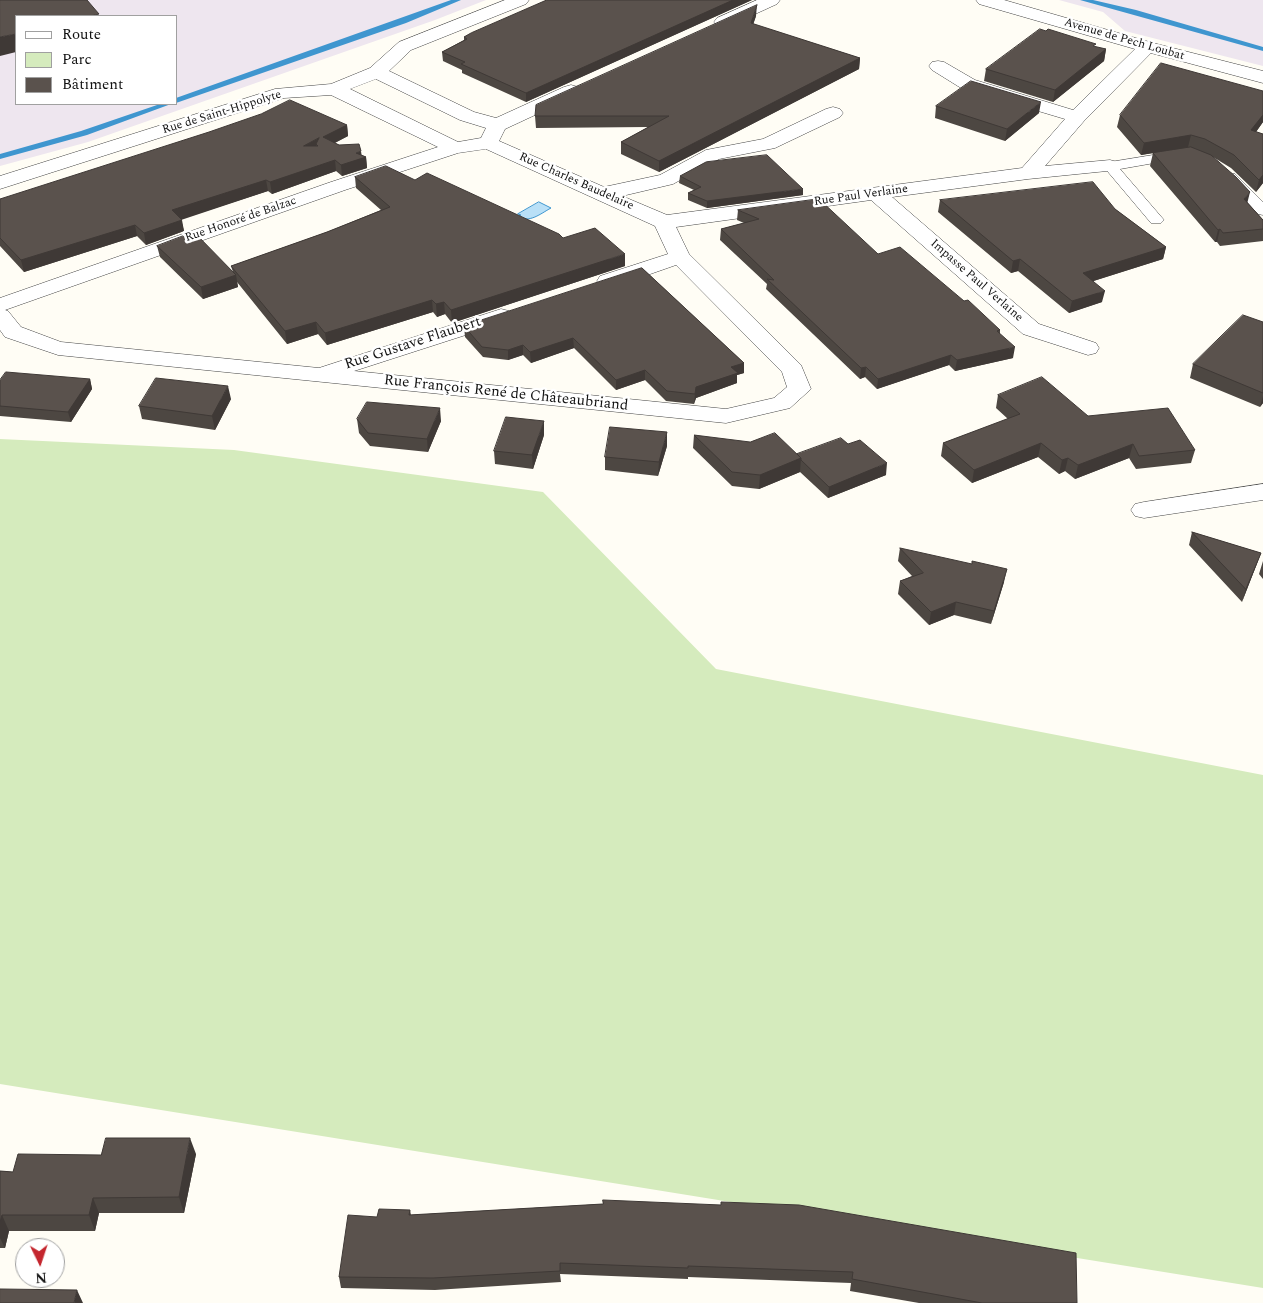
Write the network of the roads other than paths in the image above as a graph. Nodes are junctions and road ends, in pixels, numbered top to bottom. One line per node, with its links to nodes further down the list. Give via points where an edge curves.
1 (520, 0): 7 (street, Rue de Saint-Hippolyte, via 406,46)
2 (771, 0): 4 (street)
3 (985, 0): 5 (street, Avenue de Pech Loubat)
4 (709, 28)
5 (1147, 47): 8 (street, Avenue de Pech Loubat); 12 (street)
6 (938, 66): 12 (street, via 968,84)
7 (377, 72): 10 (street, Rue de Saint-Hippolyte); 13 (street, via 467,116)
8 (1263, 77)
9 (585, 85): 13 (street)
10 (334, 89): 15 (street); 20 (street, Rue de Saint-Hippolyte, via 282,93)
11 (833, 113): 21 (street, via 768,144 714,154 666,180)
12 (1077, 117): 19 (street)
13 (497, 125): 14 (street)
14 (488, 143): 15 (street); 21 (street, Rue Charles Baudelaire)
15 (455, 148): 28 (street, Rue Honoré de Balzac)
16 (1196, 155): 17 (lane, via 1188,153)
17 (1110, 166): 19 (street, Rue Paul Verlaine); 24 (lane)
18 (1221, 167): 23 (lane)
19 (1028, 174): 22 (street, Rue Paul Verlaine)
20 (0, 183)
21 (602, 194): 25 (street, Rue Charles Baudelaire)
22 (876, 194): 25 (street, Rue Paul Verlaine); 31 (street, Impasse Paul Verlaine, via 1031,329)
23 (1263, 211)
24 (1156, 220)
25 (664, 222): 26 (street, Rue François René de Châteaubriand)
26 (680, 257): 27 (street); 32 (street, Rue François René de Châteaubriand, via 794,370 799,389 782,403 726,416)
27 (587, 287)
28 (0, 305)
29 (522, 309): 32 (street, Rue Gustave Flaubert)
30 (0, 316): 32 (street, Rue François René de Châteaubriand, via 13,332 58,348)
31 (1088, 348)
32 (318, 376)
33 (1263, 492): 34 (street)
34 (1144, 510)

